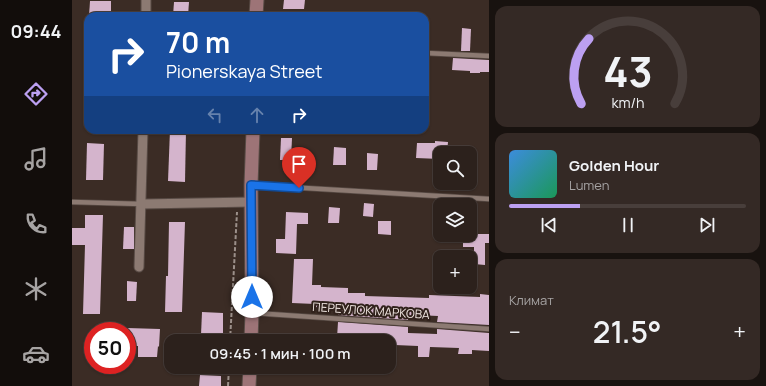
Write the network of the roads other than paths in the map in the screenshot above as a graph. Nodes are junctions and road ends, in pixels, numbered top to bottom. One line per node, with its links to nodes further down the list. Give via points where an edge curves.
1 (146, 0): 3 (street)
2 (256, 0): 4 (main road)
3 (146, 12)
4 (256, 12)
5 (429, 52): 6 (lane)
6 (489, 56)
7 (143, 134): 13 (street)
8 (253, 134): 9 (main road)
9 (251, 185): 10 (lane); 12 (main road)
10 (489, 200)
11 (72, 202): 13 (lane)
12 (252, 202): 13 (street); 15 (main road)
13 (142, 204): 14 (street)
14 (139, 267)
15 (252, 312): 16 (lane, ПЕРЕУЛОК МАРКОВА); 17 (main road)
16 (489, 330)
17 (251, 334)
18 (250, 374): 19 (main road)
19 (249, 386)

